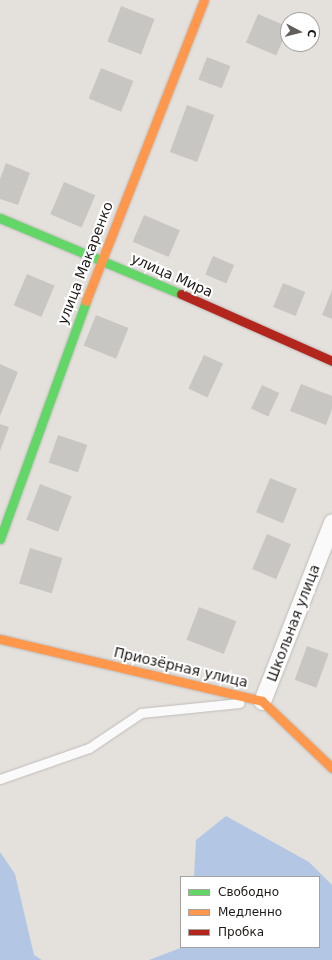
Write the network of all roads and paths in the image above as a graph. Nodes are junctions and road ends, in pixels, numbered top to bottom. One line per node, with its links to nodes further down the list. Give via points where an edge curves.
1 (204, 0): 3 (street, улица Макаренко)
2 (0, 218): 3 (street, улица Мира)
3 (101, 259): 4 (street, улица Мира); 6 (street, улица Макаренко)
4 (332, 361)
5 (332, 522): 8 (street, Школьная улица)
6 (0, 539)
7 (0, 639): 8 (street, Приозёрная улица)
8 (262, 701): 9 (street, Приозёрная улица); 10 (lane, via 141,714 89,748)
9 (332, 768)
10 (0, 779)

